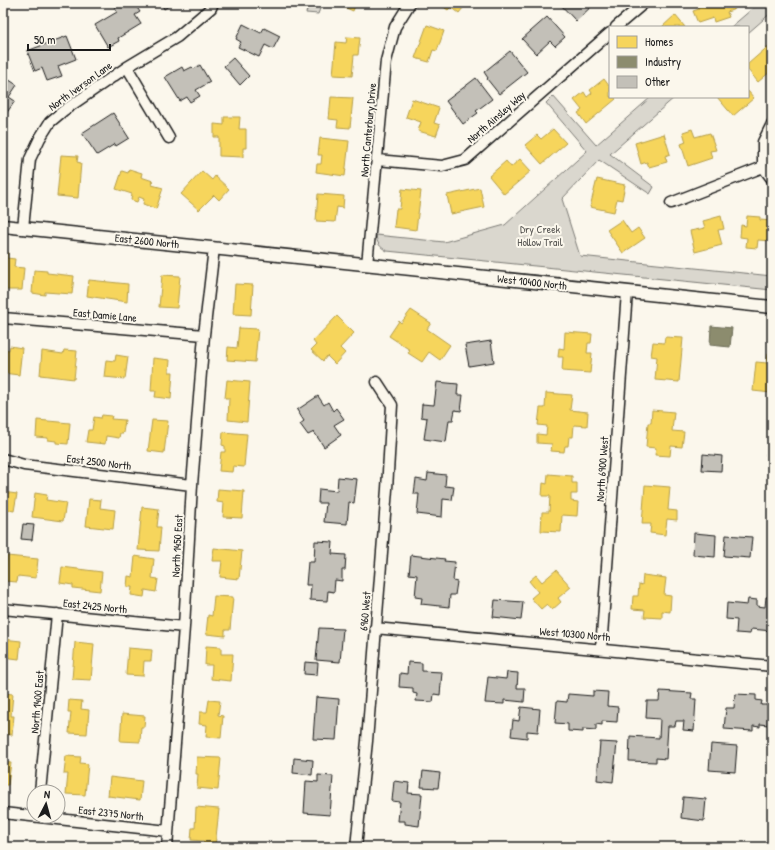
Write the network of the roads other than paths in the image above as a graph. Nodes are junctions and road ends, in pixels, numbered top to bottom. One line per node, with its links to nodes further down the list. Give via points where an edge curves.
1 (213, 3): 6 (street, North Iverson Lane, via 211,8 177,37)
2 (410, 3): 9 (street, North Canterbury Drive, via 395,27 386,61)
3 (644, 3): 4 (street)
4 (617, 26)
5 (609, 34): 9 (street, North Ainsley Way, via 465,160 442,166)
6 (127, 67): 8 (street); 14 (street, North Iverson Lane, via 50,122 30,159)
7 (772, 124): 10 (street, via 764,142)
8 (168, 138)
9 (377, 160): 17 (street, North Canterbury Drive)
10 (763, 167): 11 (street); 12 (street)
11 (772, 179)
12 (671, 203)
13 (3, 226): 14 (street, East 2600 North)
14 (23, 228): 15 (street, East 2600 North)
15 (214, 248): 16 (street, East 2600 North); 21 (street, North 1450 East)
16 (291, 256): 17 (street, West 10400 North)
17 (367, 265): 18 (street, West 10400 North)
18 (627, 292): 19 (street, West 10400 North); 29 (street, North 6900 West)
19 (772, 307)
20 (3, 318): 21 (street, East Damie Lane)
21 (204, 335): 24 (street, North 1450 East)
22 (377, 382): 28 (street, 6960 West, via 392,405)
23 (3, 459): 24 (street, East 2500 North, via 24,465)
24 (192, 485): 27 (street, North 1450 East)
25 (3, 609): 26 (street, East 2425 North)
26 (57, 614): 27 (street, East 2425 North); 31 (street, North 1400 East)
27 (184, 627): 35 (street, North 1450 East)
28 (375, 628): 29 (street, West 10300 North); 37 (street, 6960 West)
29 (600, 649): 30 (street, West 10300 North)
30 (772, 666)
31 (41, 784)
32 (3, 813): 33 (street, East 2375 North)
33 (26, 816)
34 (66, 820): 35 (street, East 2375 North)
35 (168, 831): 36 (street, North 1450 East)
36 (167, 847)
37 (356, 847)

